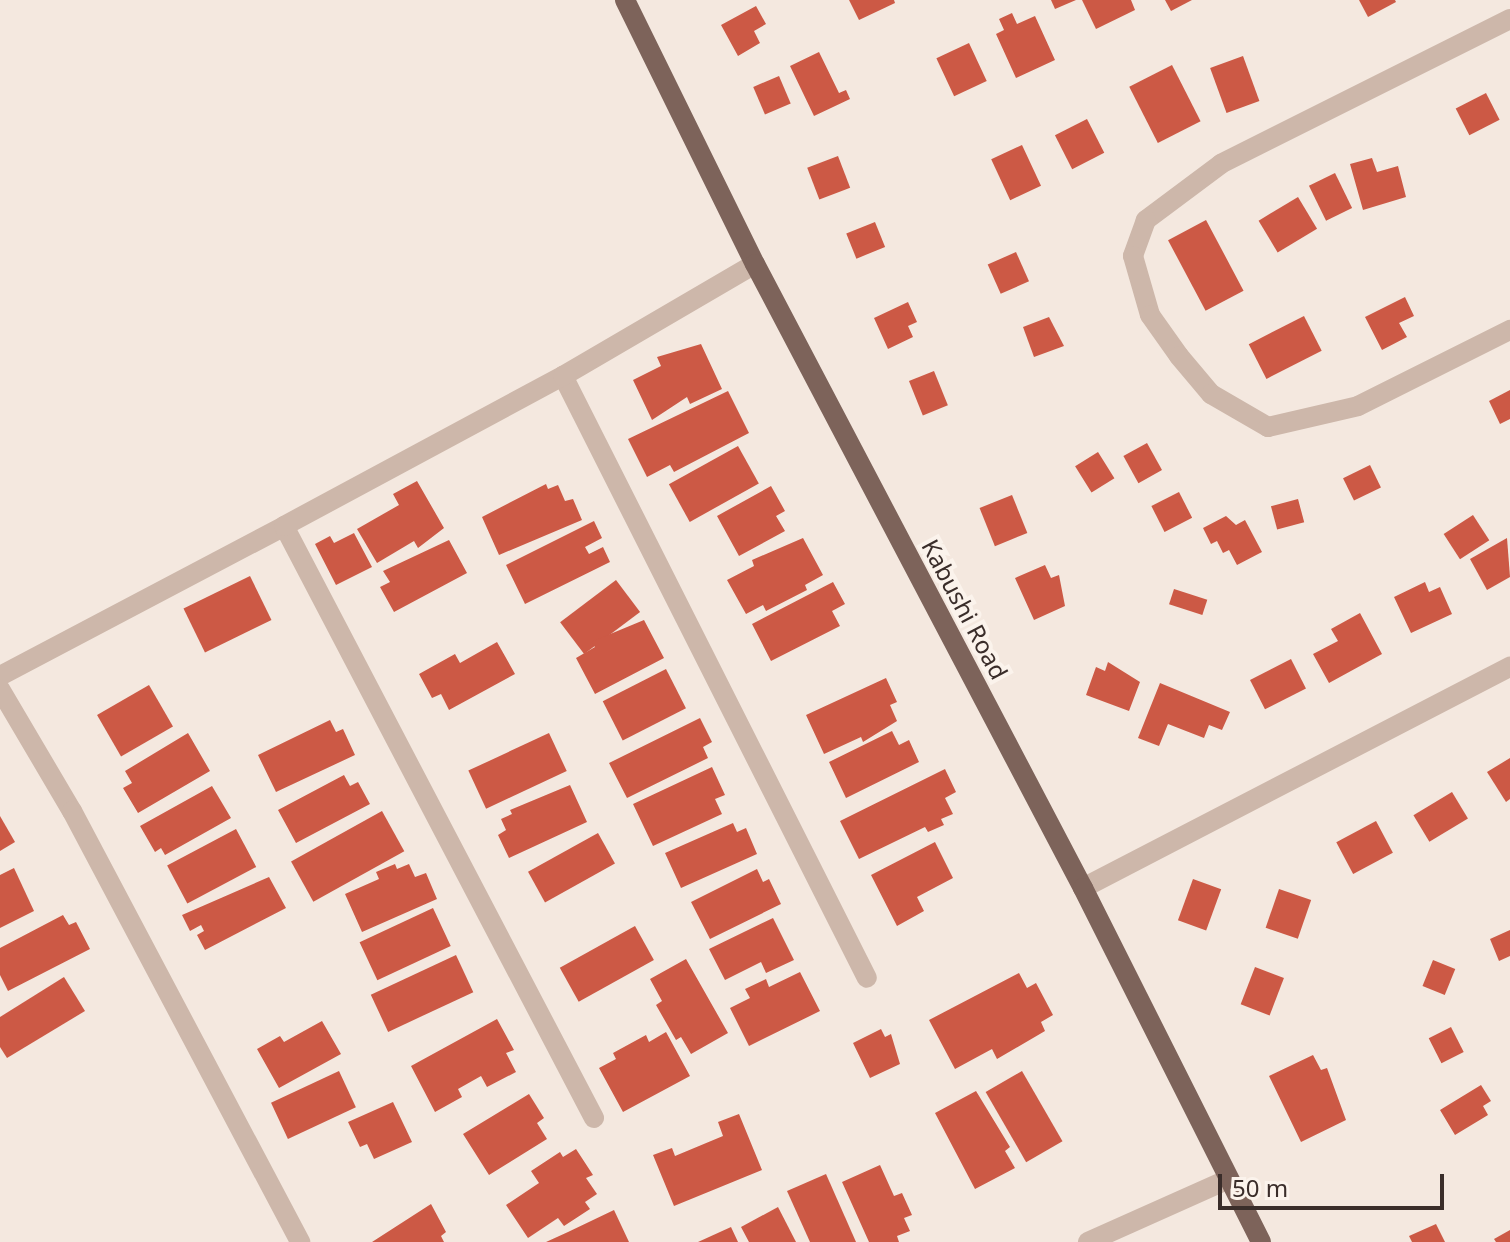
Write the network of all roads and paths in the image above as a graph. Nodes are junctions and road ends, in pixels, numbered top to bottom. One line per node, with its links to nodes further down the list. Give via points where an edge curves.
1 (625, 0): 3 (main road, Kabushi Road)
2 (1510, 19): 4 (street, via 1221,164 1146,220 1133,256 1150,315 1179,356 1211,394 1268,427 1358,406)
3 (755, 264): 5 (street); 10 (main road, Kabushi Road)
4 (1510, 330)
5 (563, 376): 6 (street); 11 (street)
6 (284, 526): 8 (street); 12 (street)
7 (1510, 667): 10 (street)
8 (0, 676)
9 (0, 689): 14 (street, via 72,811)
10 (1083, 888): 13 (main road, Kabushi Road)
11 (867, 978)
12 (594, 1118)
13 (1229, 1179): 15 (street); 16 (main road, Kabushi Road)
14 (300, 1242)
15 (1088, 1242)
16 (1261, 1242)

